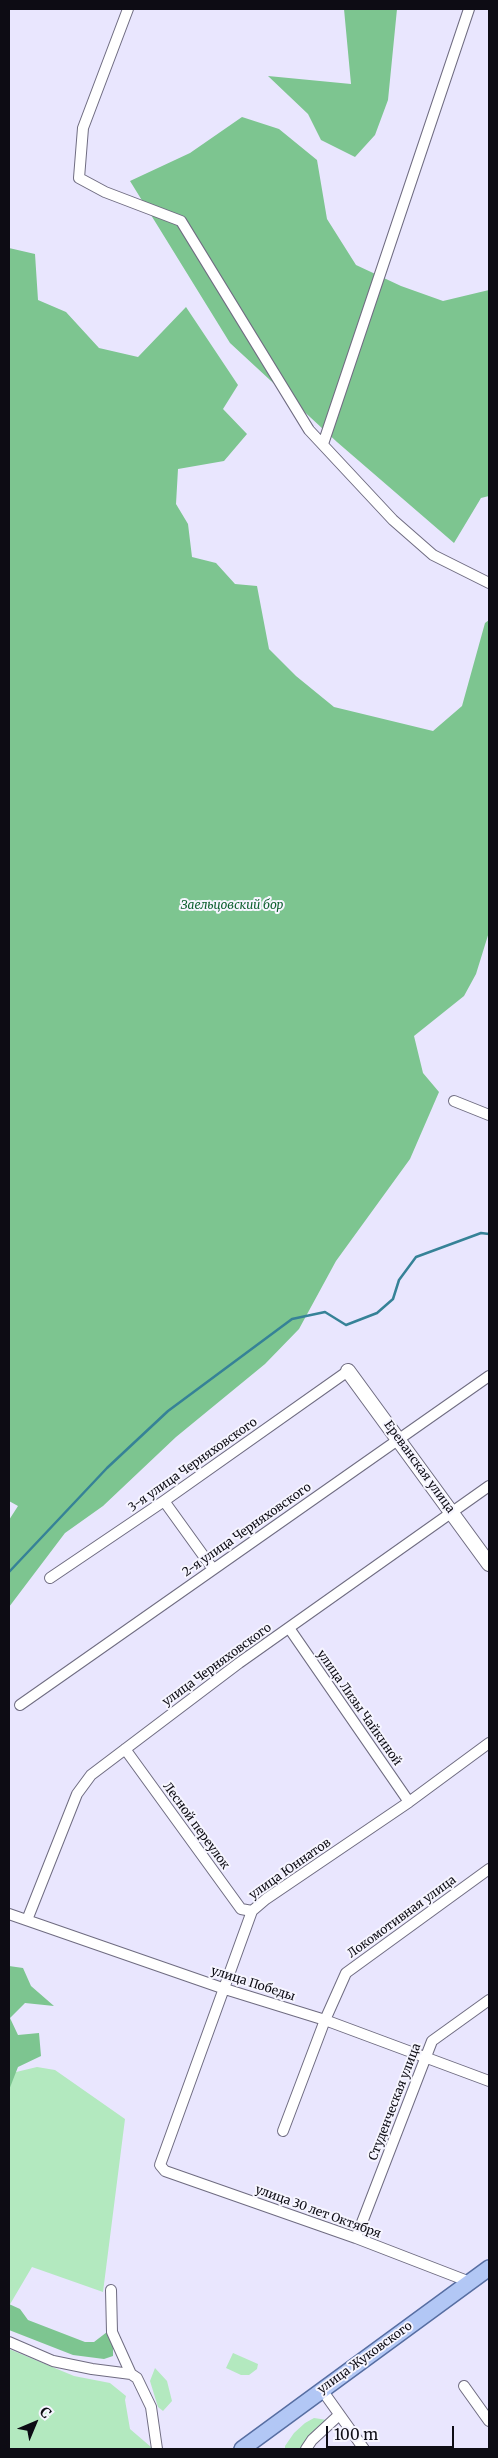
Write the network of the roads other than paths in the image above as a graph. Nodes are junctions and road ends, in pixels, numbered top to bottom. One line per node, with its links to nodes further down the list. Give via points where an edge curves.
1 (128, 9): 3 (street, via 83,128 79,178 104,192 181,221 309,430)
2 (469, 9): 3 (street)
3 (323, 444): 4 (street, via 393,520 433,555)
4 (489, 583)
5 (454, 1101): 6 (street)
6 (489, 1115)
7 (348, 1371): 9 (street, Ереванская улица); 11 (street, 3-я улица Черняховского)
8 (489, 1376): 9 (street, 2-я улица Черняховского)
9 (398, 1439): 12 (street, Ереванская улица); 14 (street, 2-я улица Черняховского)
10 (489, 1486): 12 (street, улица Черняховского)
11 (164, 1501): 14 (street); 15 (street, 3-я улица Черняховского)
12 (452, 1513): 13 (street, Ереванская улица); 16 (street, улица Черняховского)
13 (489, 1564)
14 (213, 1570): 17 (street, 2-я улица Черняховского)
15 (50, 1578)
16 (289, 1628): 19 (street, улица Черняховского); 20 (street, улица Лизы Чайкиной)
17 (20, 1705)
18 (489, 1743): 20 (street, улица Юннатов)
19 (125, 1749): 22 (street, Лесной переулок, via 241,1909); 24 (street, улица Черняховского, via 91,1775 77,1794)
20 (409, 1802): 22 (street, улица Юннатов, via 266,1899)
21 (489, 1869): 27 (street, Локомотивная улица, via 346,1973)
22 (252, 1912): 25 (street, улица Юннатов)
23 (9, 1914): 24 (street, улица Победы)
24 (27, 1920): 25 (street, улица Победы)
25 (226, 1989): 27 (street, улица Победы); 31 (street, улица Юннатов)
26 (489, 2000): 28 (street, Студенческая улица, via 432,2041)
27 (325, 2020): 28 (street, улица Победы); 30 (street, Локомотивная улица)
28 (425, 2056): 29 (street, улица Победы); 32 (street, Студенческая улица)
29 (489, 2081)
30 (284, 2131)
31 (160, 2165): 32 (street, улица 30 лет Октября, via 165,2171)
32 (356, 2238): 34 (street, улица 30 лет Октября)
33 (488, 2270): 34 (main road, улица Жуковского)
34 (470, 2282): 39 (main road, улица Жуковского)
35 (112, 2290): 37 (street, via 112,2332)
36 (9, 2342): 37 (street, via 53,2361 92,2370)
37 (132, 2374): 42 (street, via 147,2394)
38 (464, 2386): 41 (street)
39 (322, 2390): 40 (street); 43 (main road, улица Жуковского)
40 (339, 2415): 44 (street); 45 (street)
41 (489, 2421)
42 (158, 2447)
43 (242, 2449)
44 (306, 2449)
45 (364, 2449)

